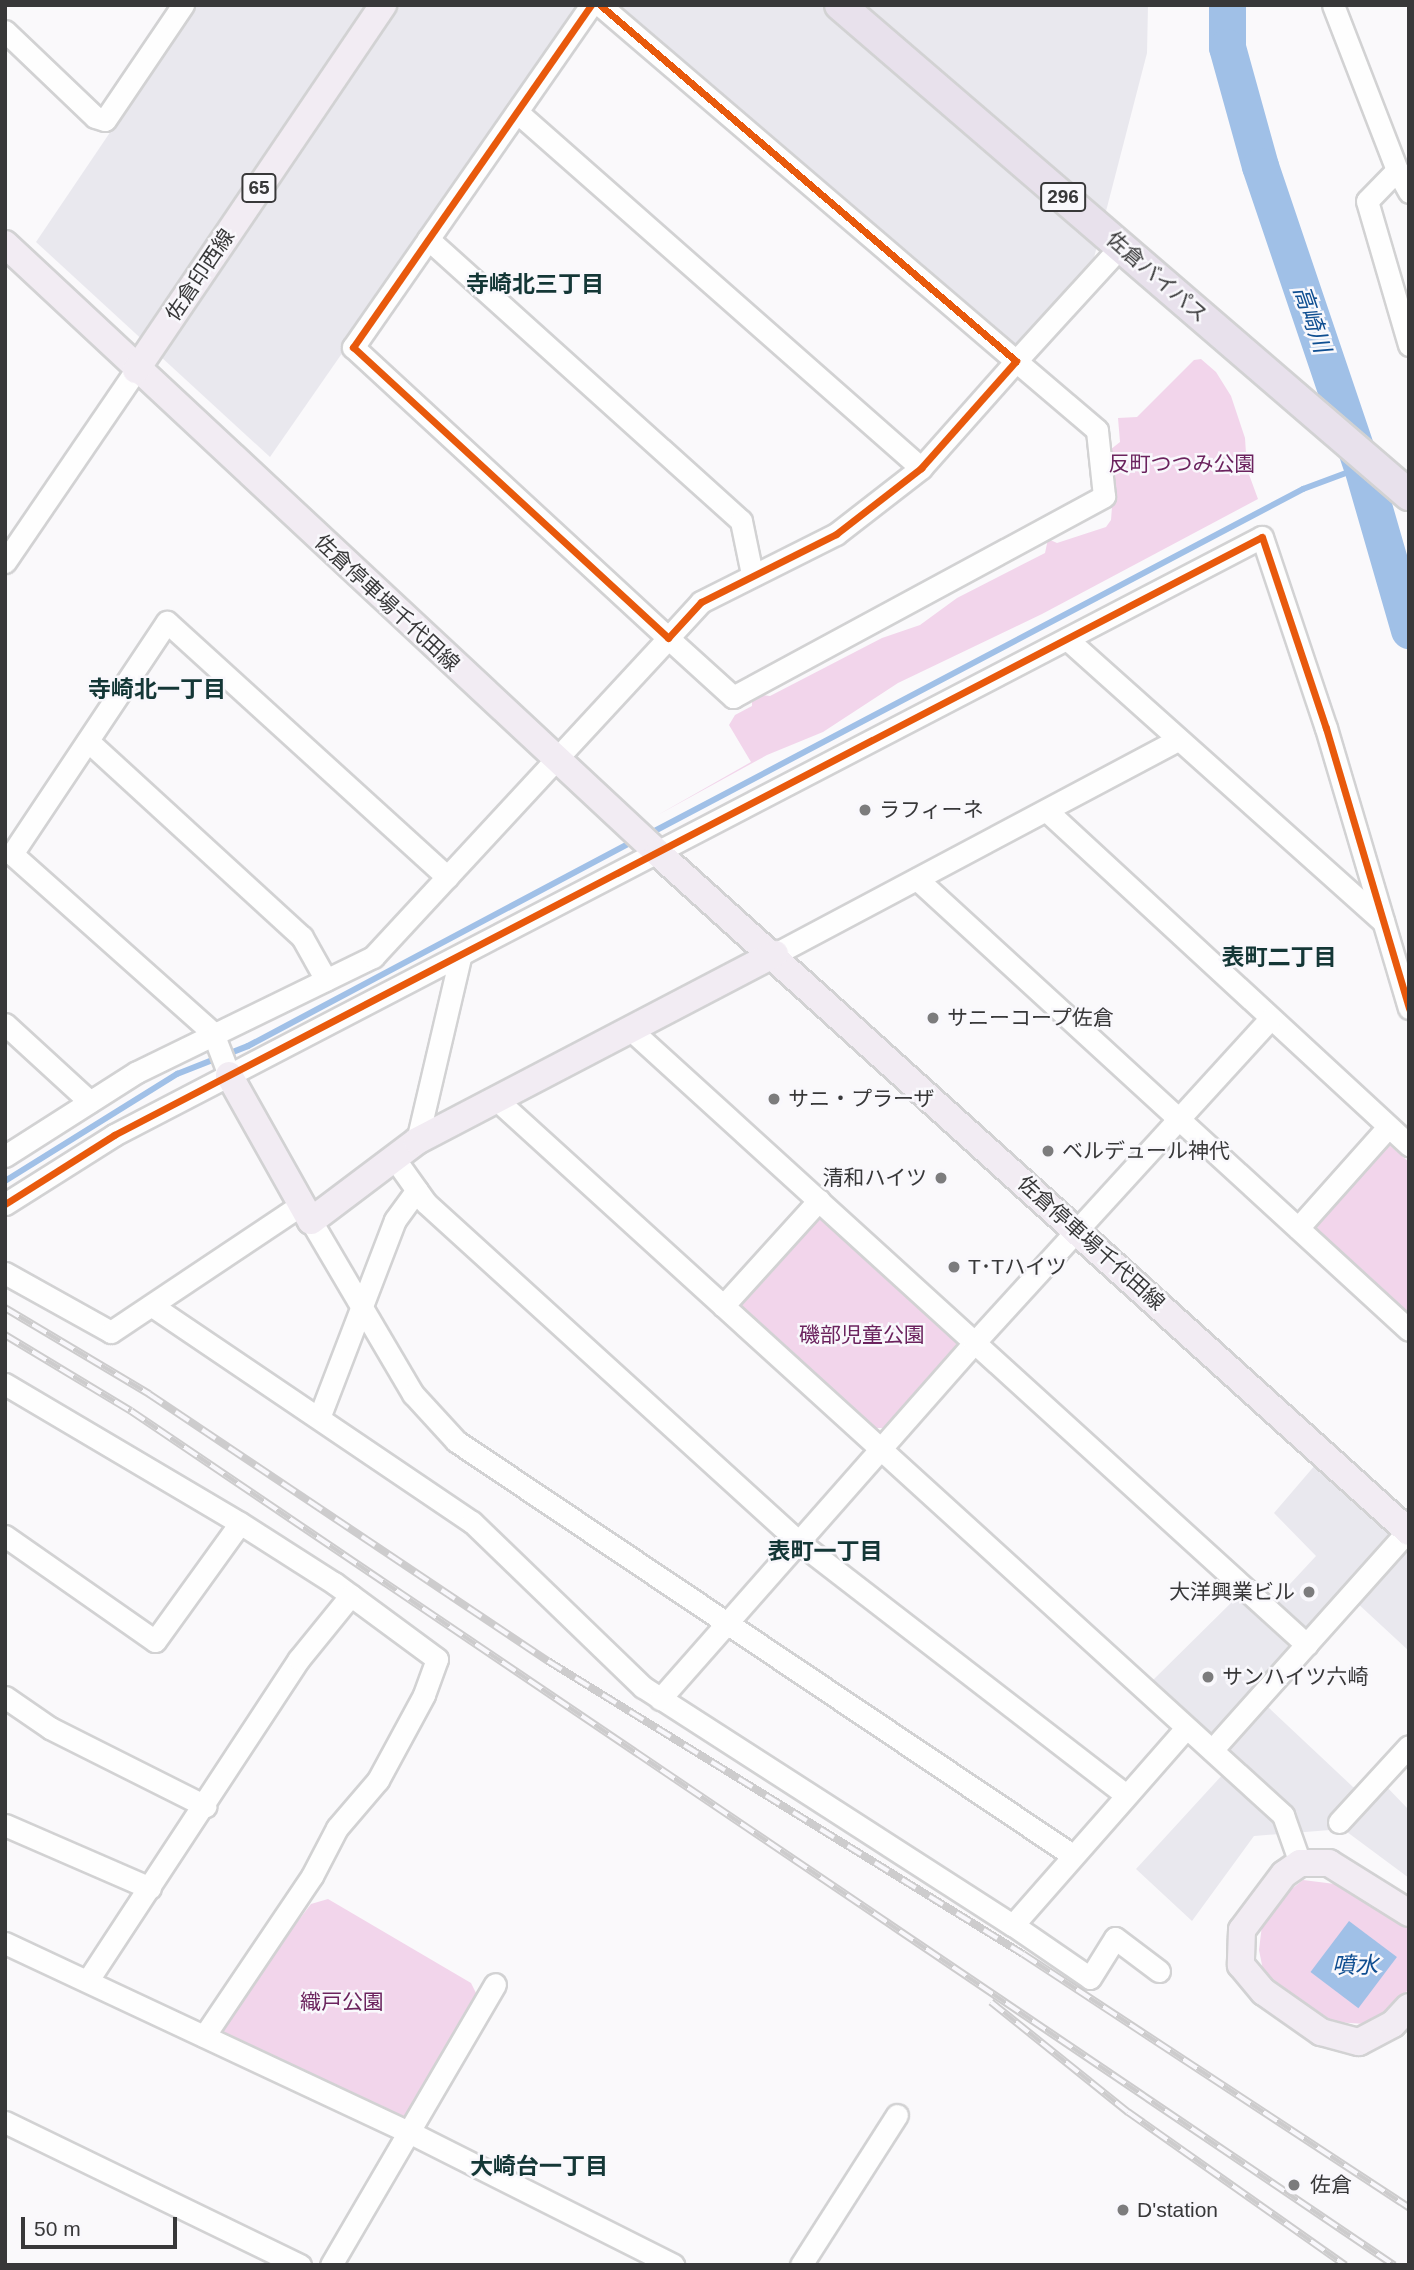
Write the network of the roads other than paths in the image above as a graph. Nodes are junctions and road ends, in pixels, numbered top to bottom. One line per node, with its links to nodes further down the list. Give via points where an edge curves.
1 (383, 5): 16 (main road, 佐倉印西線 / 65)
2 (591, 5): 8 (street)
3 (600, 5): 15 (street)
4 (841, 5): 13 (highway, 佐倉バイパス / 296)
5 (1333, 5): 9 (street)
6 (173, 10): 7 (street, via 114,113 103,124)
7 (5, 31)
8 (517, 112): 11 (street); 17 (street)
9 (1397, 170): 10 (street); 14 (street, via 1367,201)
10 (1409, 192)
11 (428, 239): 20 (street, via 741,522); 21 (street, via 353,347)
12 (5, 244): 16 (main road, 佐倉停車場千代田線)
13 (1121, 246): 15 (street); 18 (highway, 佐倉バイパス / 296)
14 (1409, 345)
15 (1016, 361): 17 (street); 21 (street, via 1097,429 1104,496 733,697)
16 (136, 370): 19 (street); 25 (main road, 佐倉停車場千代田線)
17 (921, 468): 20 (street, via 836,534)
18 (1409, 495)
19 (5, 562)
20 (751, 574): 21 (street, via 701,602)
21 (668, 638): 25 (street)
22 (1067, 639): 23 (street); 27 (street); 30 (street, via 1262,537 1296,632)
23 (1177, 740): 26 (street); 30 (street)
24 (88, 741): 28 (street, via 167,622); 33 (street, via 302,937); 38 (street, via 12,854)
25 (554, 758): 27 (main road, 佐倉停車場千代田線); 28 (street)
26 (1047, 811): 29 (street); 35 (street)
27 (658, 853): 31 (main road, 佐倉停車場千代田線); 32 (street)
28 (447, 877): 33 (street, via 373,957)
29 (918, 879): 31 (street); 42 (street)
30 (1383, 922): 34 (street)
31 (775, 954): 37 (main road); 53 (main road, 佐倉停車場千代田線)
32 (460, 958): 39 (street); 44 (street)
33 (326, 980): 38 (street)
34 (1409, 1009)
35 (1270, 1019): 42 (street); 43 (street)
36 (5, 1024): 41 (street)
37 (631, 1029): 40 (main road); 49 (street)
38 (213, 1033): 39 (street); 41 (street)
39 (229, 1075): 50 (street, via 114,1135); 51 (main road)
40 (497, 1100): 44 (main road); 56 (street)
41 (90, 1102): 46 (street)
42 (1180, 1120): 52 (street); 53 (street)
43 (1388, 1127): 45 (street); 52 (street)
44 (417, 1141): 47 (main road)
45 (1409, 1145)
46 (5, 1156)
47 (394, 1158): 48 (street); 51 (main road)
48 (417, 1190): 55 (street, via 396,1220); 66 (street)
49 (819, 1200): 56 (street); 59 (street)
50 (5, 1204)
51 (307, 1213): 55 (street); 57 (street)
52 (1298, 1228): 58 (street)
53 (1078, 1231): 59 (street); 64 (main road, 佐倉停車場千代田線)
54 (5, 1273): 57 (street, via 111,1332)
55 (361, 1306): 61 (street); 68 (street, via 414,1394 456,1441)
56 (723, 1306): 62 (street)
57 (154, 1307): 61 (street)
58 (1409, 1330)
59 (974, 1343): 62 (street); 69 (street)
60 (9, 1392): 63 (street)
61 (319, 1418): 71 (street, via 472,1522 609,1658)
62 (879, 1449): 66 (street); 72 (street)
63 (240, 1523): 65 (street, via 155,1641); 67 (street)
64 (1408, 1531): 69 (street)
65 (5, 1536)
66 (800, 1543): 68 (street); 75 (street)
67 (351, 1595): 76 (street, via 299,1659); 89 (street, via 437,1659 424,1695 378,1780 337,1828 312,1876)
68 (728, 1623): 71 (street); 79 (street)
69 (1307, 1645): 74 (street)
70 (5, 1697): 76 (street, via 50,1728)
71 (660, 1699): 83 (street)
72 (1186, 1728): 74 (street); 75 (street)
73 (1409, 1746): 77 (street)
74 (1212, 1751): 80 (street, via 1283,1815)
75 (1125, 1794): 79 (street)
76 (205, 1806): 81 (street)
77 (1339, 1822)
78 (5, 1825): 81 (street)
79 (1072, 1855): 83 (street)
80 (1300, 1863): 82 (main road, via 1329,1863); 88 (main road, via 1284,1874 1242,1930 1241,1965 1264,1992 1321,2032 1359,2042 1393,2024)
81 (150, 1888): 86 (street)
82 (1409, 1913)
83 (1013, 1925): 85 (street, via 1090,1978 1115,1938)
84 (5, 1943): 86 (street)
85 (1160, 1971)
86 (88, 1980): 89 (street)
87 (495, 1984): 92 (street)
88 (1409, 2007)
89 (204, 2036): 92 (street)
90 (897, 2115): 96 (street)
91 (5, 2122): 93 (street)
92 (409, 2132): 94 (street); 95 (street)
93 (300, 2265)
94 (331, 2265)
95 (673, 2265)
96 (801, 2265)

